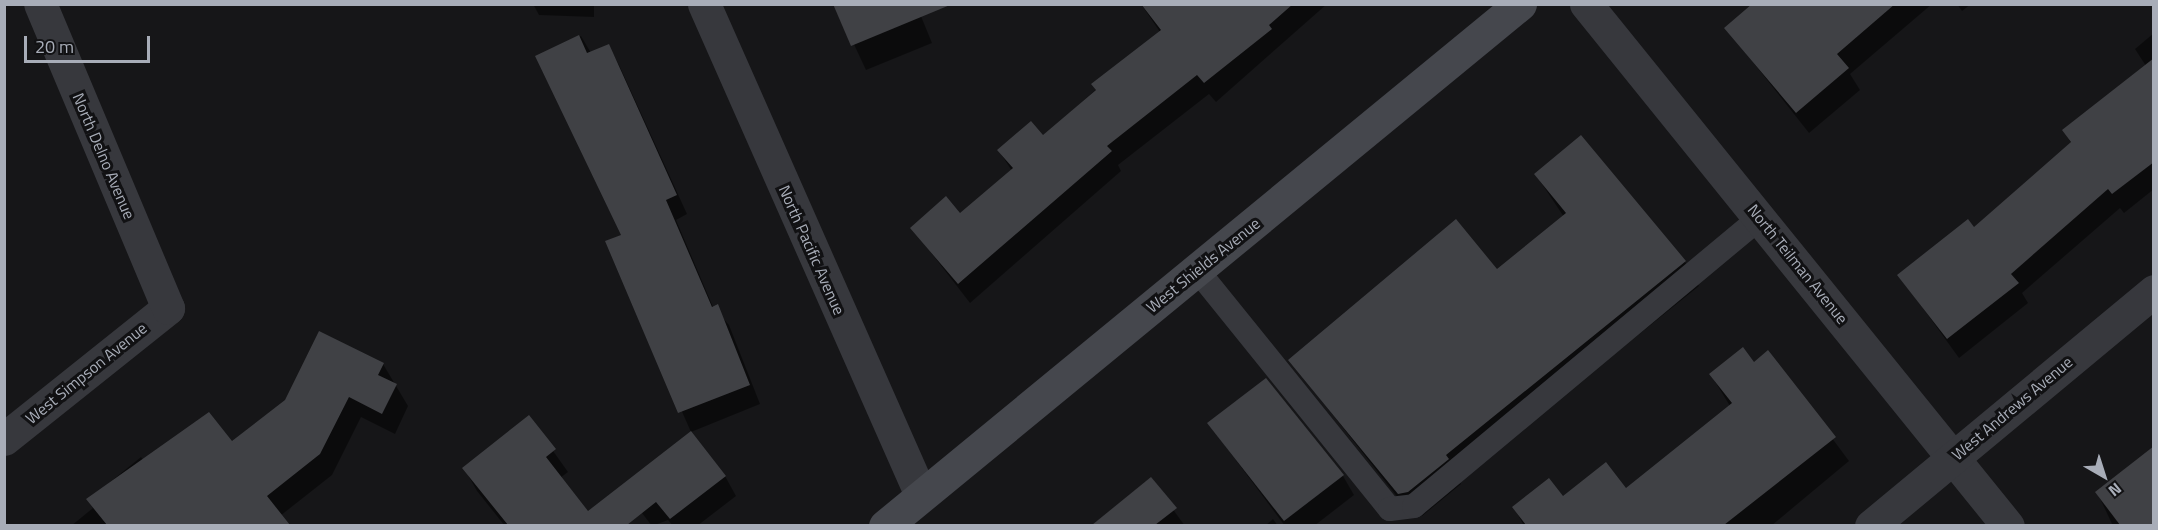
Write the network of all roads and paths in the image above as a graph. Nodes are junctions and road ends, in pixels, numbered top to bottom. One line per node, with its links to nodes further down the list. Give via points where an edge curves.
1 (40, 4): 8 (street, North Delno Avenue)
2 (704, 4): 11 (street, North Pacific Avenue)
3 (1520, 4): 6 (main road, West Shields Avenue)
4 (1586, 4): 5 (street, North Teilman Avenue)
5 (1760, 218): 6 (lane, via 1414,506 1390,509); 10 (street, North Teilman Avenue)
6 (1197, 270): 11 (main road, West Shields Avenue)
7 (2154, 291): 10 (street, West Andrews Avenue)
8 (168, 308): 9 (street, West Simpson Avenue)
9 (4, 439)
10 (1955, 456): 13 (street, West Andrews Avenue); 14 (street, North Teilman Avenue)
11 (921, 495): 12 (main road, West Shields Avenue)
12 (885, 525)
13 (1871, 525)
14 (2008, 525)

